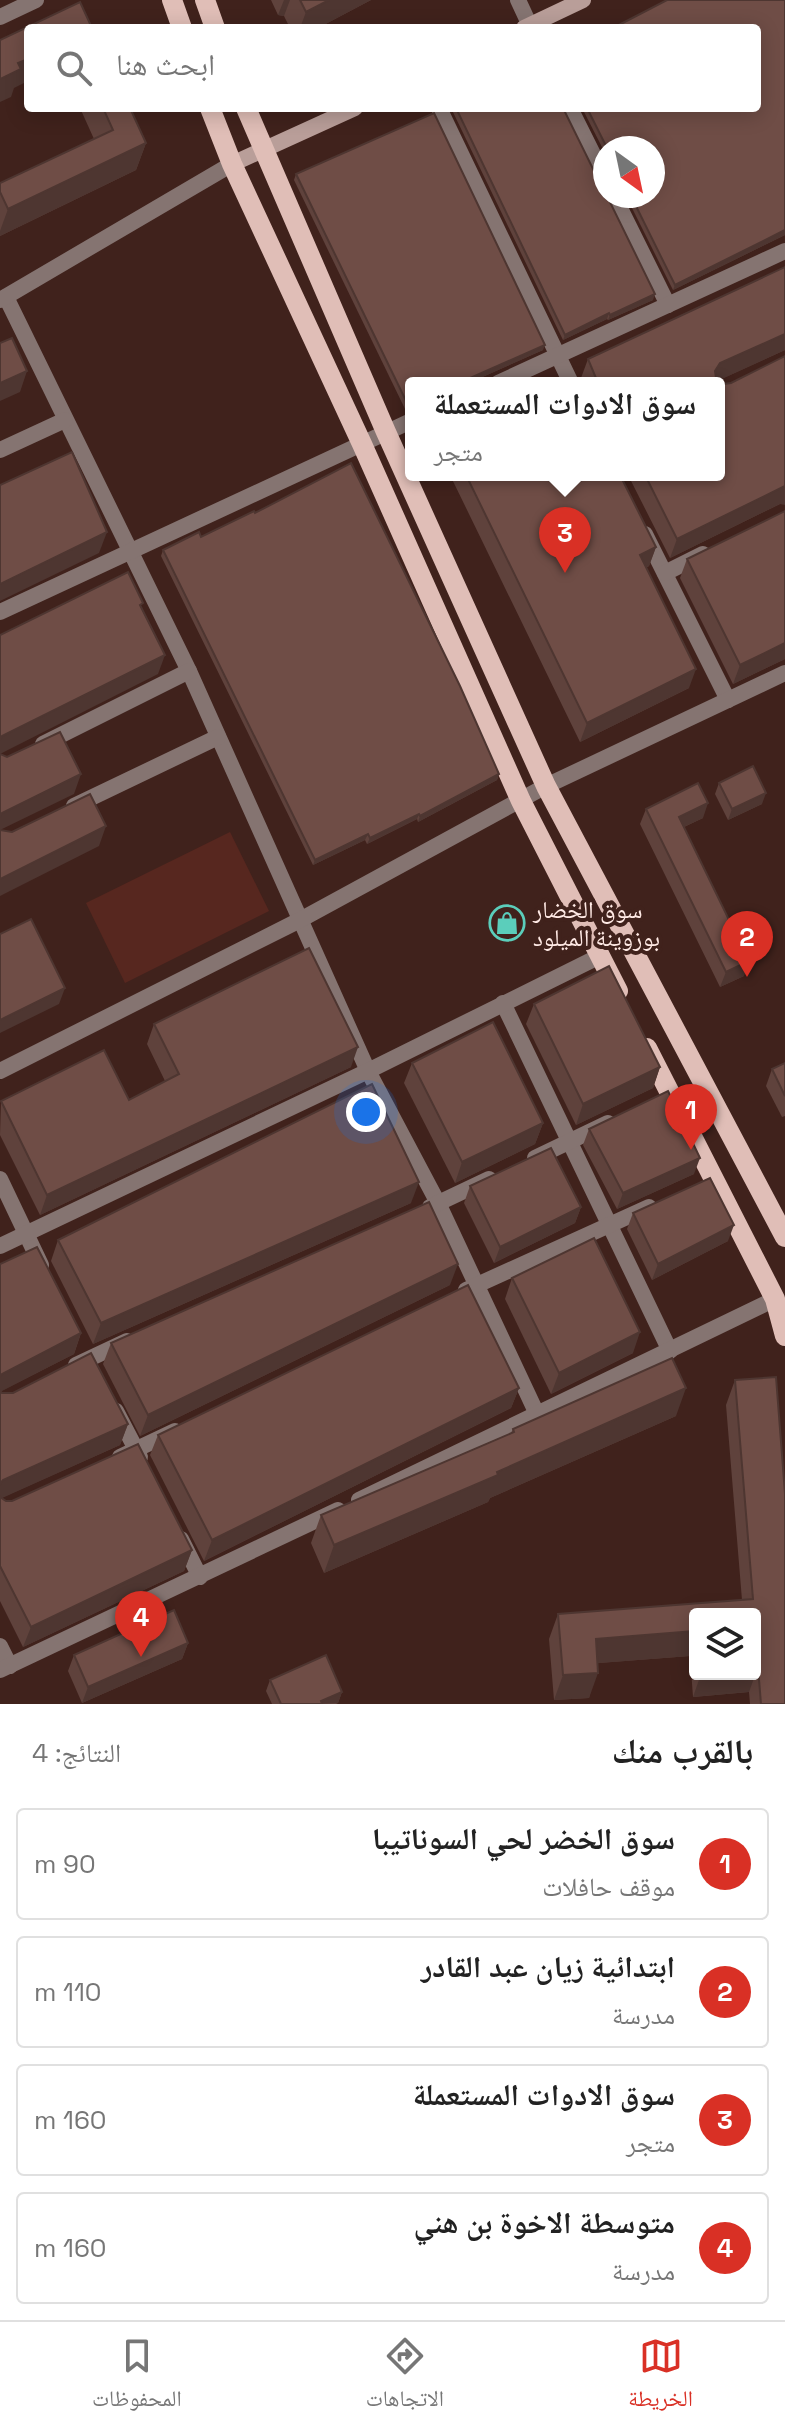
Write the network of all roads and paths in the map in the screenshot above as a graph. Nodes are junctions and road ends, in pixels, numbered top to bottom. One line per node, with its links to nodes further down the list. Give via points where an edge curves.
1 (36, 0): 6 (street)
2 (172, 0): 7 (main road)
3 (205, 0): 8 (main road)
4 (518, 0): 9 (street)
5 (583, 0): 10 (street)
6 (0, 17)
7 (181, 24)
8 (214, 24)
9 (527, 24)
10 (534, 24)
11 (212, 112): 18 (main road)
12 (248, 112): 16 (main road)
13 (347, 112): 16 (street)
14 (441, 112): 23 (street)
15 (572, 112): 17 (street)
16 (264, 151): 18 (street); 28 (main road)
17 (593, 154)
18 (232, 164): 21 (street); 29 (main road)
19 (620, 208): 22 (street)
20 (785, 251): 22 (street)
21 (3, 299): 26 (street)
22 (668, 305): 23 (street)
23 (558, 357): 24 (street); 25 (street)
24 (512, 377)
25 (568, 377)
26 (65, 420): 30 (street); 35 (street)
27 (405, 424): 28 (street)
28 (386, 432): 29 (street); 31 (main road)
29 (362, 444): 35 (street); 44 (main road)
30 (0, 450)
31 (405, 474)
32 (408, 481): 43 (main road)
33 (637, 517): 36 (street)
34 (718, 547): 36 (street)
35 (128, 551): 37 (street); 38 (street)
36 (665, 573): 40 (street)
37 (0, 612)
38 (189, 671): 41 (street); 42 (street)
39 (785, 673): 40 (street)
40 (728, 700): 43 (street)
41 (218, 737): 45 (street); 46 (street)
42 (27, 753)
43 (546, 786): 44 (street); 59 (main road)
44 (521, 801): 46 (street); 47 (main road)
45 (55, 815)
46 (300, 920): 49 (street); 50 (street)
47 (600, 956): 48 (street); 64 (main road, via 706,1181)
48 (503, 1003): 50 (street); 52 (street)
49 (0, 1071)
50 (368, 1071): 55 (street); 58 (street)
51 (619, 1117): 52 (street)
52 (569, 1142): 55 (street); 57 (street)
53 (0, 1179): 58 (street)
54 (661, 1202): 57 (street)
55 (438, 1203): 56 (street); 62 (street)
56 (409, 1216)
57 (609, 1225): 62 (street); 67 (street)
58 (25, 1234): 60 (street); 61 (street)
59 (785, 1237)
60 (0, 1246)
61 (47, 1276)
62 (475, 1286): 63 (street); 70 (street)
63 (447, 1299)
64 (775, 1299): 66 (main road); 67 (street)
65 (147, 1332): 68 (street)
66 (785, 1336)
67 (670, 1351): 70 (street)
68 (63, 1371)
69 (109, 1398): 72 (street)
70 (537, 1414): 76 (street)
71 (193, 1423): 72 (street)
72 (136, 1450): 73 (street); 74 (street)
73 (109, 1462)
74 (150, 1478)
75 (172, 1521): 76 (street)
76 (200, 1577): 78 (street)
77 (0, 1646): 78 (street)
78 (5, 1668)

